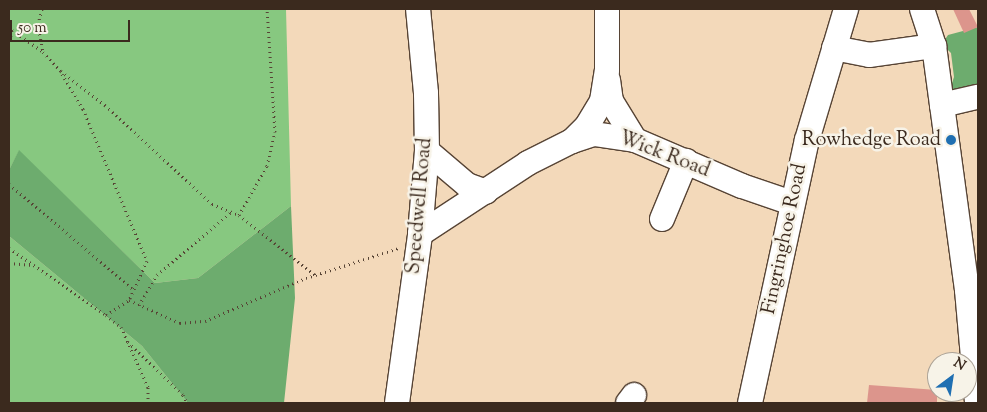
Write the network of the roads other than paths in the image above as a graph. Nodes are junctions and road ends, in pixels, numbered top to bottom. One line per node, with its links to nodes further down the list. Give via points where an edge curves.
1 (418, 9): 12 (street, Speedwell Road, via 426,93)
2 (607, 9): 7 (street)
3 (846, 9): 6 (street, Fingringhoe Road)
4 (922, 9): 5 (street)
5 (934, 46): 6 (street, via 869,55); 9 (street)
6 (834, 48): 15 (street, Fingringhoe Road)
7 (607, 71): 10 (street, via 611,101); 11 (street, via 602,101 587,126)
8 (978, 97): 9 (street)
9 (942, 105): 20 (street, via 967,290)
10 (635, 140): 11 (street, Wick Road, via 594,134); 13 (street, Wick Road)
11 (572, 141): 14 (street, Wick Road, via 528,163)
12 (427, 151): 14 (street, via 467,185); 17 (street, Speedwell Road)
13 (686, 161): 15 (street, Wick Road, via 742,186); 16 (street)
14 (486, 192): 17 (street, Wick Road)
15 (792, 202): 19 (street, Fingringhoe Road)
16 (662, 219)
17 (420, 240): 18 (street, Speedwell Road)
18 (397, 403)
19 (750, 403)
20 (977, 403)

